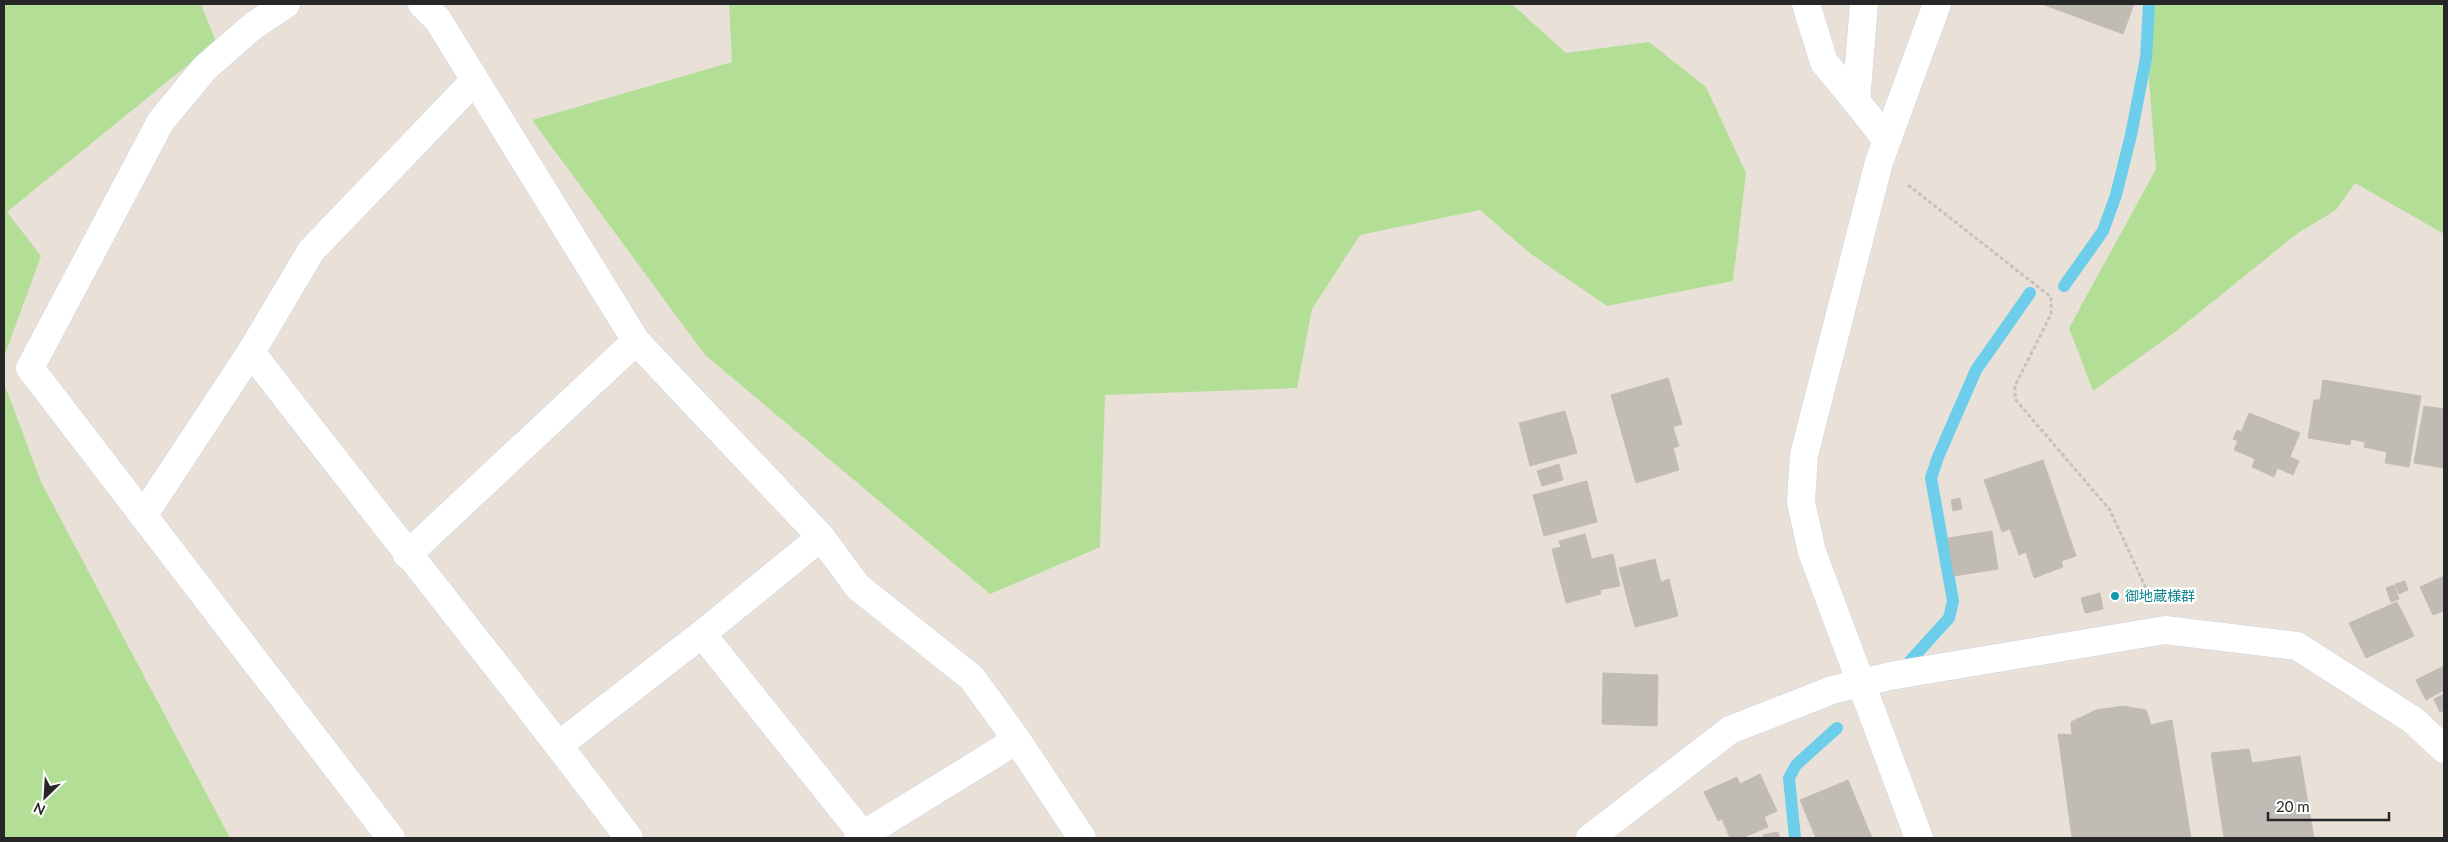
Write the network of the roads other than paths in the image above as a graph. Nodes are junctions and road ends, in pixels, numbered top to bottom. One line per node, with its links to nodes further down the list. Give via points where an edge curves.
1 (286, 4): 11 (street, via 253,26 205,68 161,121 30,368)
2 (422, 4): 6 (street, via 438,20)
3 (1806, 4): 7 (street, via 1824,62)
4 (1864, 4): 7 (street)
5 (1937, 4): 8 (street)
6 (474, 80): 9 (street); 10 (street, via 311,251)
7 (1856, 101): 8 (street)
8 (1883, 151): 15 (street, via 1804,455 1801,502 1812,552)
9 (636, 342): 12 (street); 13 (street)
10 (251, 352): 11 (street); 13 (street)
11 (143, 516): 20 (street)
12 (821, 537): 14 (street); 16 (street, via 858,587 972,678)
13 (407, 555): 17 (street)
14 (702, 634): 17 (street); 19 (street)
15 (1860, 682): 18 (street, via 2165,630 2297,646 2413,720); 23 (street, via 1730,730); 24 (street)
16 (1018, 740): 19 (street); 22 (street)
17 (559, 745): 21 (street)
18 (2444, 750)
19 (860, 837)
20 (391, 838)
21 (629, 838)
22 (1082, 838)
23 (1590, 838)
24 (1919, 838)

